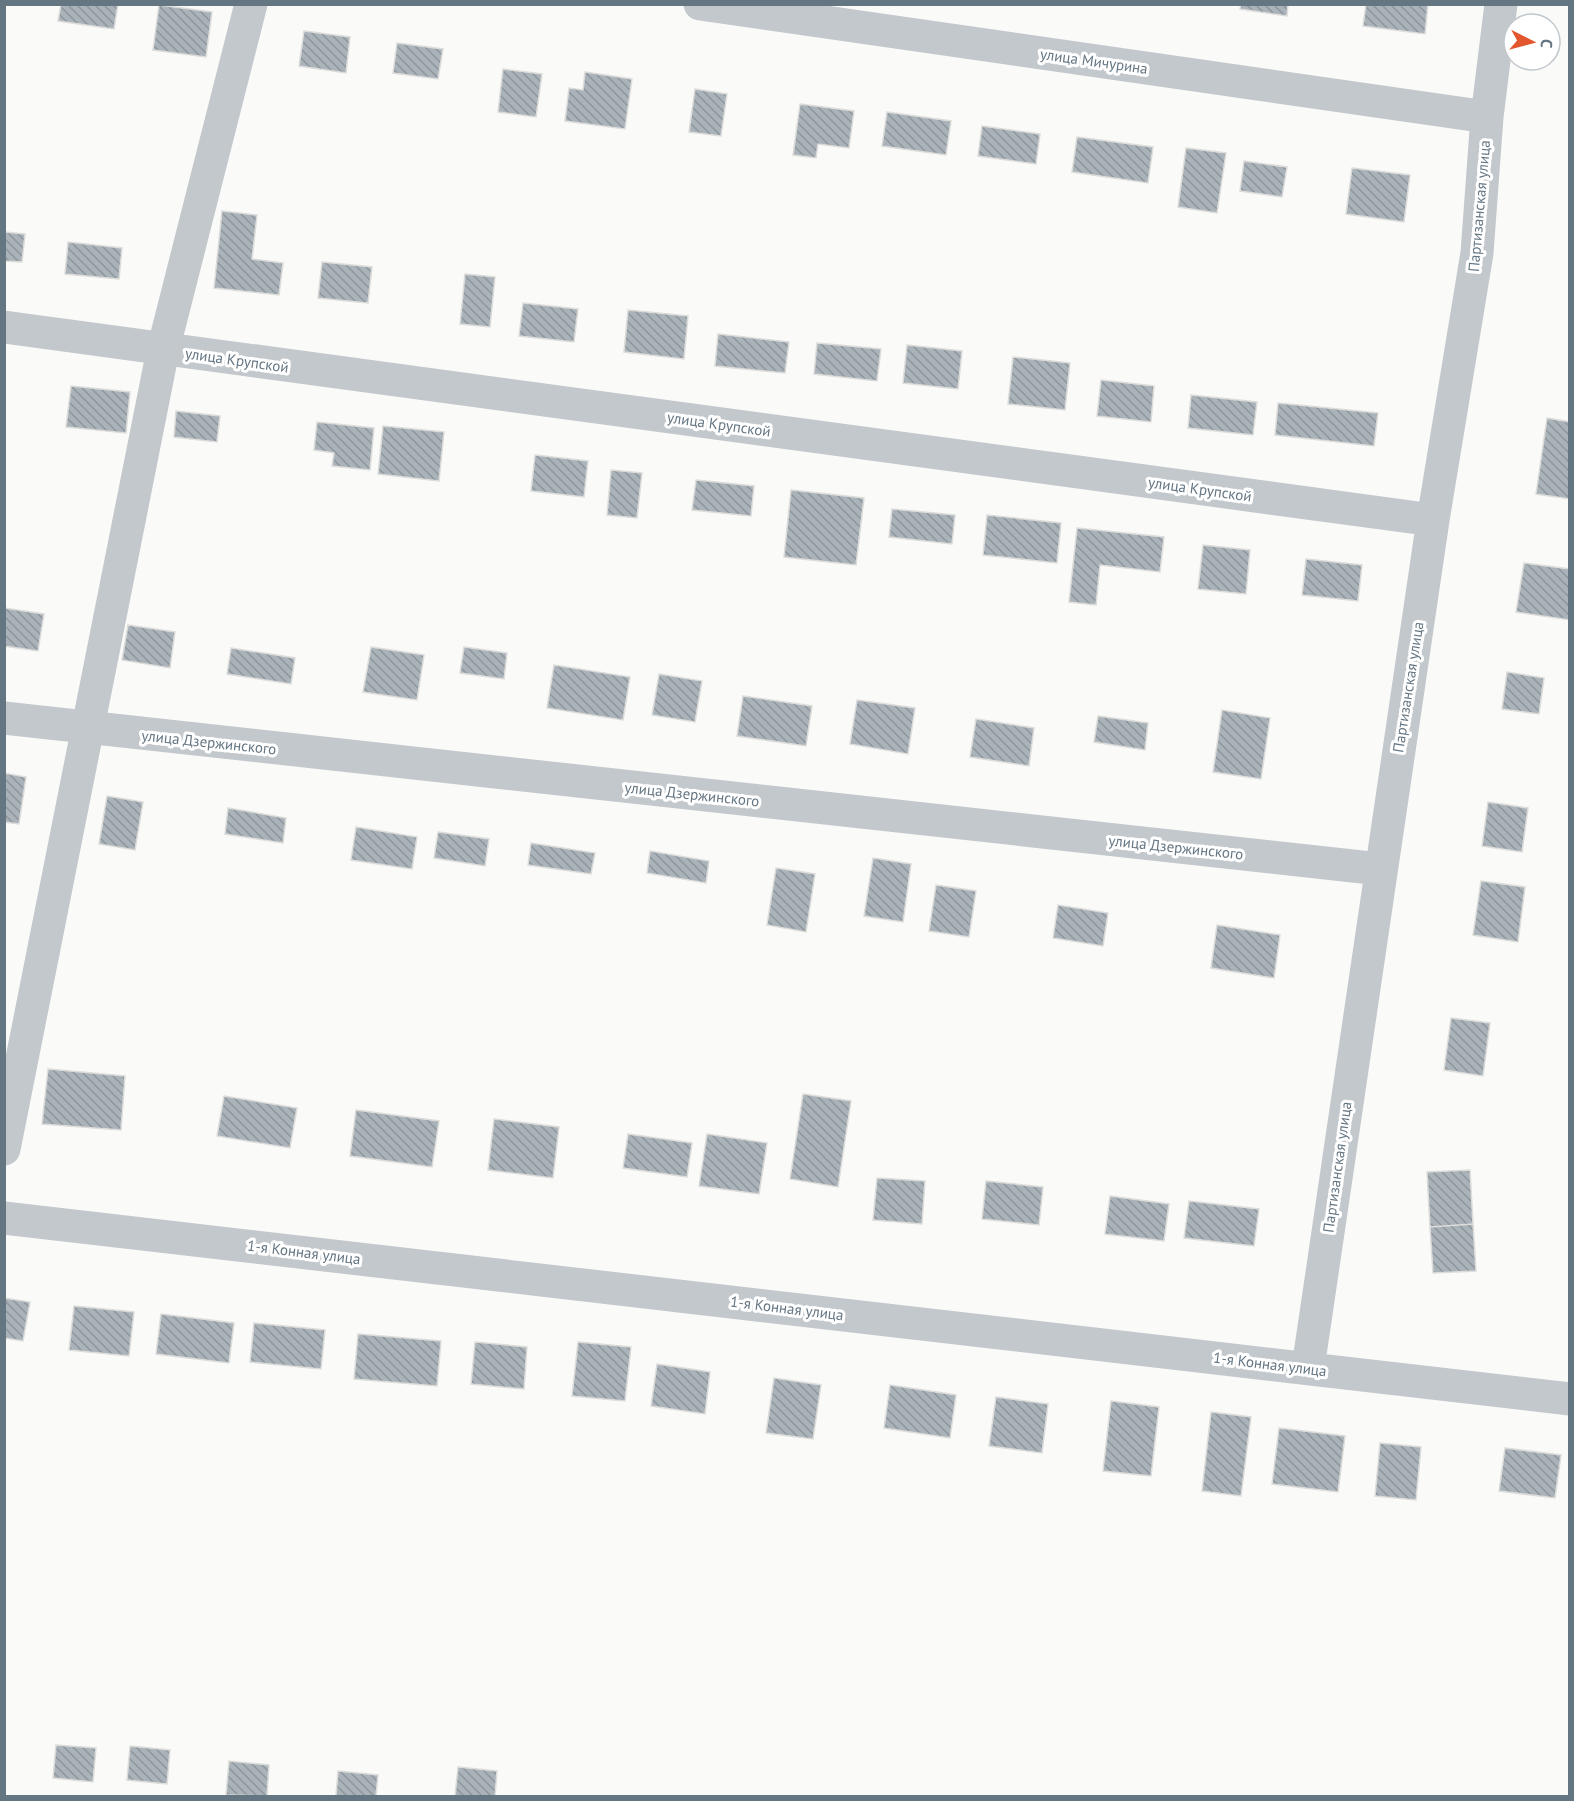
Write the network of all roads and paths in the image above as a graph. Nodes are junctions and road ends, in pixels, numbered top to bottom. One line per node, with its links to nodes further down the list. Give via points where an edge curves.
1 (251, 4): 6 (street)
2 (700, 4): 4 (street, улица Мичурина)
3 (1501, 4): 4 (street, Партизанская улица)
4 (1487, 117): 7 (street, Партизанская улица, via 1477,253)
5 (4, 327): 6 (street, улица Крупской)
6 (163, 350): 7 (street, улица Крупской); 9 (street)
7 (1433, 520): 10 (street, Партизанская улица)
8 (4, 718): 9 (street, улица Дзержинского)
9 (88, 729): 10 (street, улица Дзержинского); 11 (street)
10 (1380, 869): 13 (street, Партизанская улица)
11 (4, 1149)
12 (4, 1218): 13 (street, 1-я Конная улица)
13 (1308, 1368): 14 (street, 1-я Конная улица)
14 (1569, 1399)

